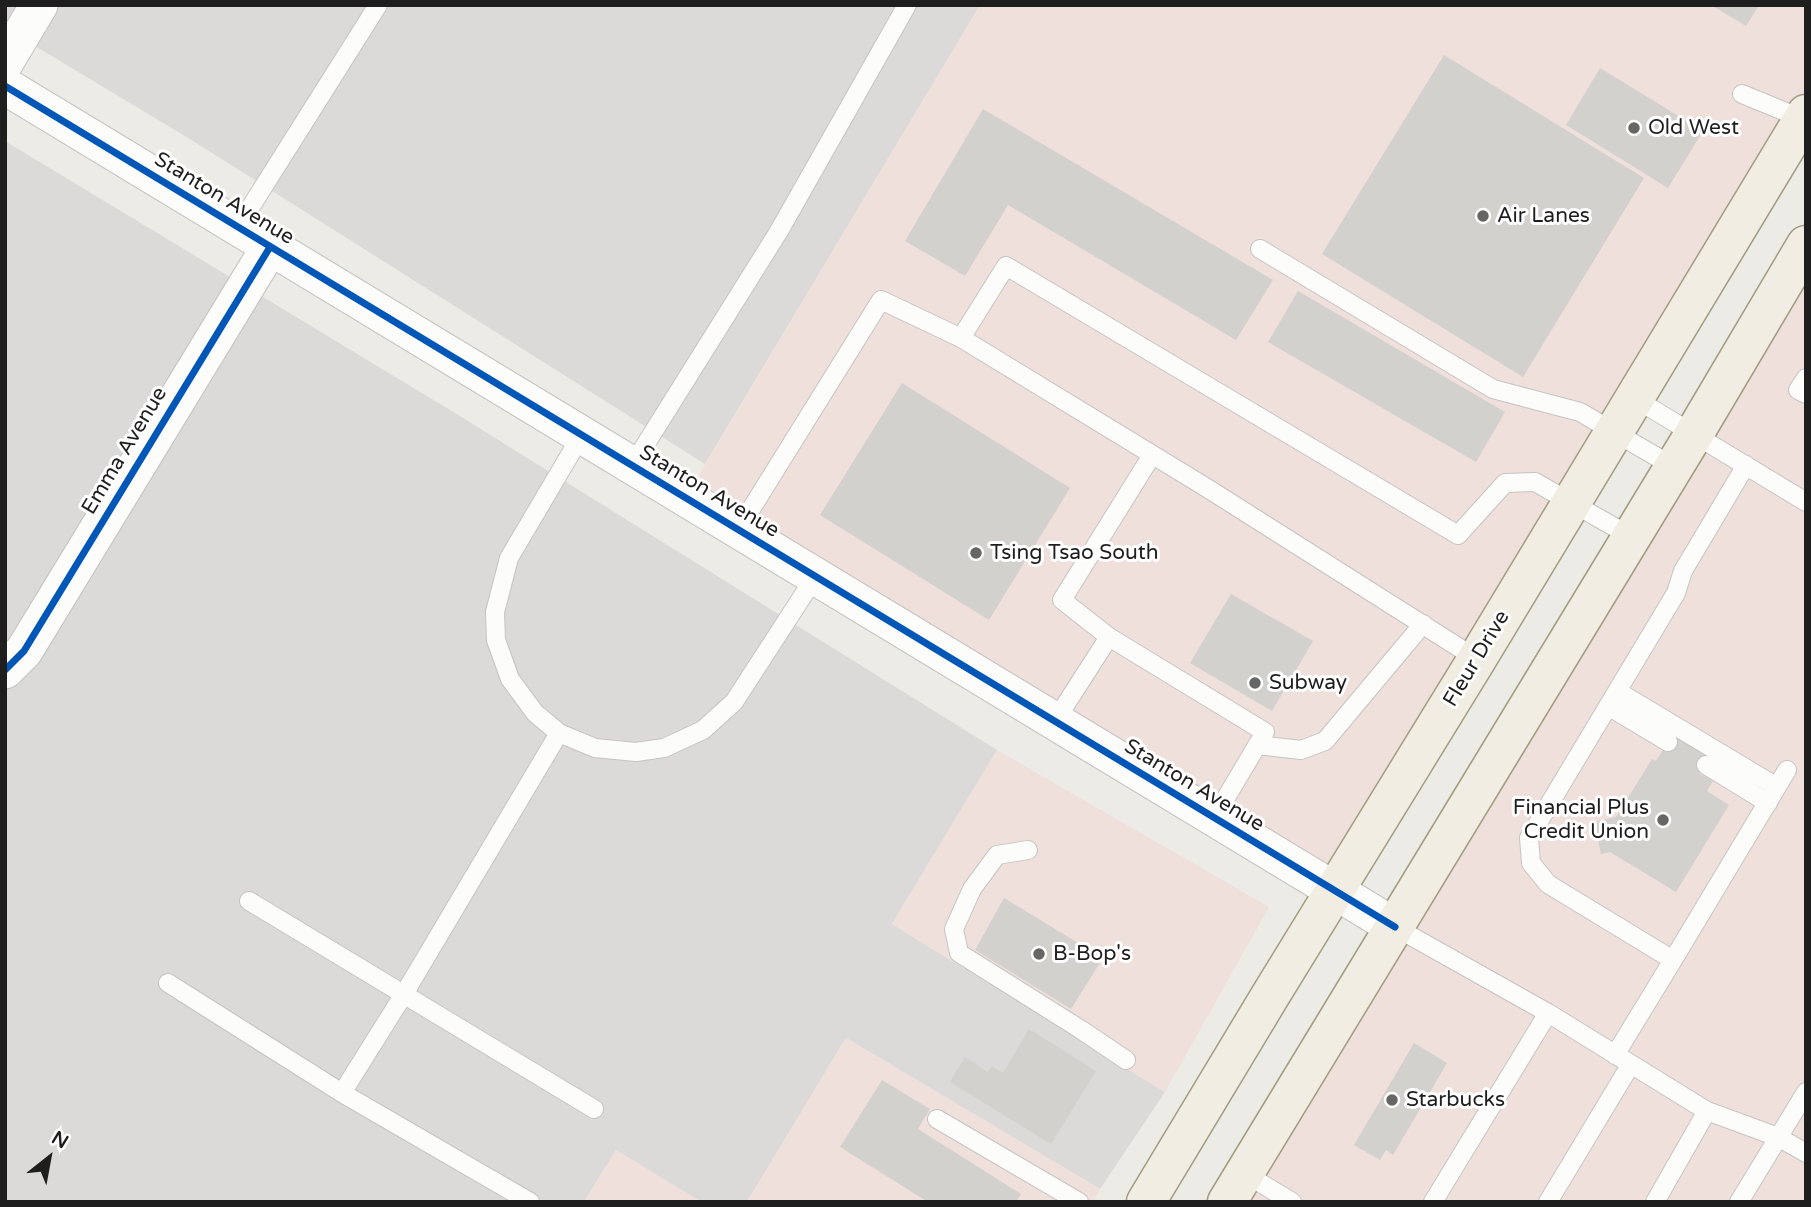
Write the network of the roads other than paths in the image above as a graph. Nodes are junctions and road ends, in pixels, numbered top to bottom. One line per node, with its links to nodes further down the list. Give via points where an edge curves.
1 (38, 5): 4 (street)
2 (378, 5): 8 (lane)
3 (907, 5): 21 (lane, via 779,231)
4 (5, 62)
5 (5, 86): 8 (street, Stanton Avenue)
6 (1742, 94): 7 (lane)
7 (1804, 116): 15 (main road, Fleur Drive)
8 (238, 227): 10 (street, Stanton Avenue)
9 (1806, 245): 17 (main road)
10 (270, 247): 18 (street, Stanton Avenue); 31 (street, Emma Avenue, via 24,651)
11 (1260, 249): 16 (lane, via 1493,389 1580,412)
12 (961, 338): 19 (lane); 24 (lane, via 1006,266 1458,535 1505,483 1535,482); 25 (lane, via 881,300)
13 (1806, 378): 14 (lane, via 1798,390)
14 (1806, 394)
15 (1634, 398): 16 (main road, Fleur Drive); 17 (lane)
16 (1614, 431): 22 (lane); 24 (main road, Fleur Drive)
17 (1694, 434): 20 (lane); 22 (main road)
18 (582, 436): 21 (street, Stanton Avenue); 34 (lane, via 509,558 495,612 496,639 509,679 534,713)
19 (1152, 455): 28 (lane); 29 (lane, via 1062,600)
20 (1746, 465): 23 (lane); 32 (lane)
21 (632, 466): 25 (street, Stanton Avenue)
22 (1674, 467): 26 (main road)
23 (1806, 502)
24 (1571, 503): 26 (lane); 30 (main road, Fleur Drive)
25 (738, 530): 27 (street, Stanton Avenue)
26 (1632, 537): 45 (main road)
27 (815, 577): 33 (street, Stanton Avenue); 34 (lane, via 734,702 703,730 664,748 636,752 595,748)
28 (1423, 624): 30 (lane); 36 (lane, via 1325,741 1301,750)
29 (1109, 637): 33 (lane); 36 (lane, via 1265,732)
30 (1477, 659): 43 (main road, Fleur Drive)
31 (5, 670)
32 (1613, 698): 35 (lane); 39 (lane); 46 (lane, via 1529,838 1531,863 1548,884)
33 (1055, 722): 41 (street, Stanton Avenue)
34 (559, 733): 48 (lane)
35 (1668, 742)
36 (1257, 745): 41 (lane)
37 (1706, 765): 40 (lane)
38 (1787, 770): 39 (lane)
39 (1777, 787): 40 (lane)
40 (1768, 803): 46 (lane)
41 (1214, 818): 43 (street, Stanton Avenue)
42 (1028, 850): 51 (lane, via 997,855 972,889 954,929 959,953)
43 (1334, 890): 45 (street, Stanton Avenue); 63 (main road, Fleur Drive)
44 (249, 901): 48 (lane)
45 (1395, 927): 49 (lane); 60 (main road)
46 (1673, 960): 50 (lane)
47 (168, 983): 54 (lane)
48 (404, 994): 54 (lane); 55 (lane)
49 (1548, 1013): 50 (lane); 65 (lane)
50 (1615, 1055): 52 (lane)
51 (1126, 1060)
52 (1631, 1065): 56 (lane); 66 (lane)
53 (1806, 1092): 58 (lane)
54 (342, 1093): 61 (lane)
55 (594, 1109)
56 (1707, 1111): 58 (lane); 67 (lane)
57 (937, 1119): 62 (lane)
58 (1778, 1137): 59 (lane); 68 (lane)
59 (1806, 1153)
60 (1236, 1187): 64 (lane)
61 (530, 1202)
62 (1079, 1202)
63 (1146, 1202)
64 (1292, 1202)
65 (1433, 1202)
66 (1548, 1202)
67 (1655, 1202)
68 (1740, 1202)

